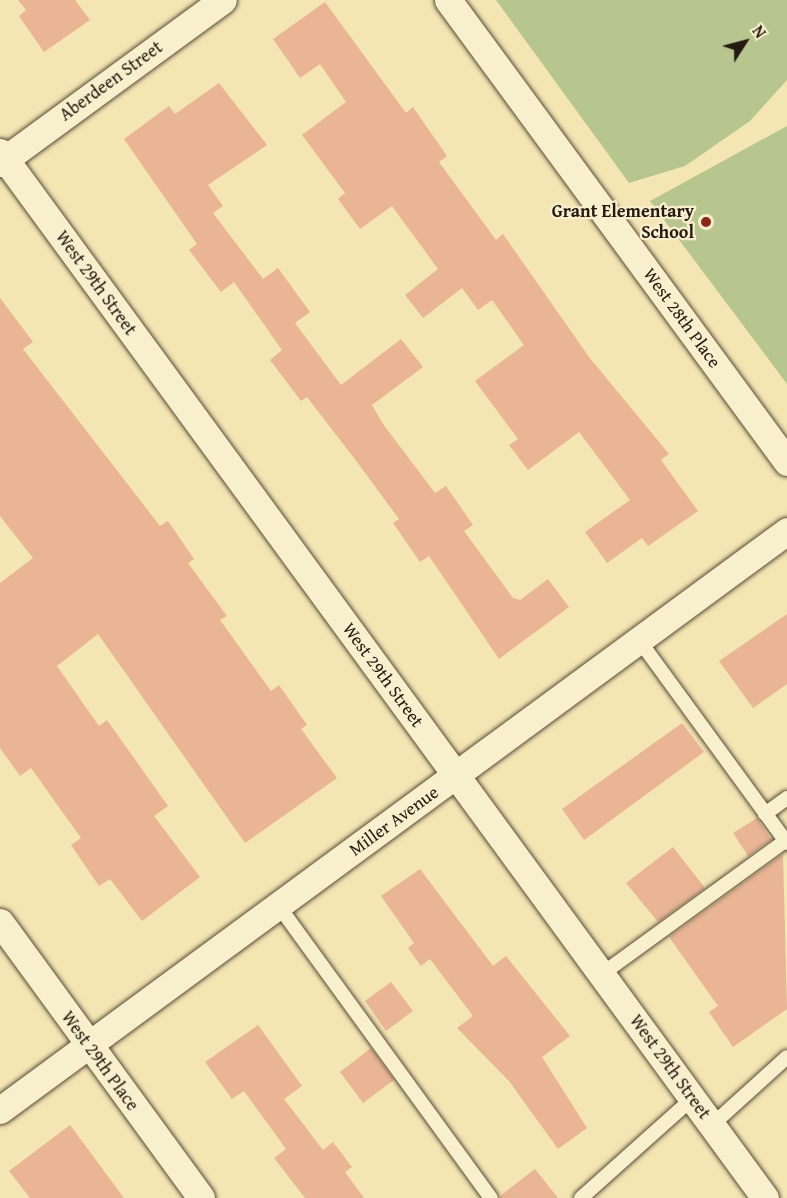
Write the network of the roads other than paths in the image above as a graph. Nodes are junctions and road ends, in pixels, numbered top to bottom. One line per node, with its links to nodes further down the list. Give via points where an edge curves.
1 (223, 0): 3 (street, Aberdeen Street)
2 (448, 0): 4 (street, West 28th Place)
3 (2, 158): 7 (street, West 29th Street)
4 (787, 462)
5 (787, 531): 6 (street, Miller Avenue)
6 (639, 640): 7 (street, Miller Avenue); 9 (lane)
7 (456, 775): 11 (street, Miller Avenue); 13 (street, West 29th Street)
8 (787, 798): 9 (lane)
9 (765, 814): 10 (lane)
10 (786, 842): 13 (lane)
11 (278, 905): 14 (street, Miller Avenue); 20 (lane)
12 (0, 922): 14 (street, West 29th Place)
13 (602, 974): 16 (street, West 29th Street)
14 (88, 1045): 17 (street, Miller Avenue); 19 (street, West 29th Place)
15 (787, 1057): 18 (lane)
16 (693, 1098): 18 (street, West 29th Street); 21 (lane)
17 (0, 1110)
18 (712, 1125): 22 (street, West 29th Street)
19 (201, 1198)
20 (491, 1198)
21 (581, 1198)
22 (765, 1198)

